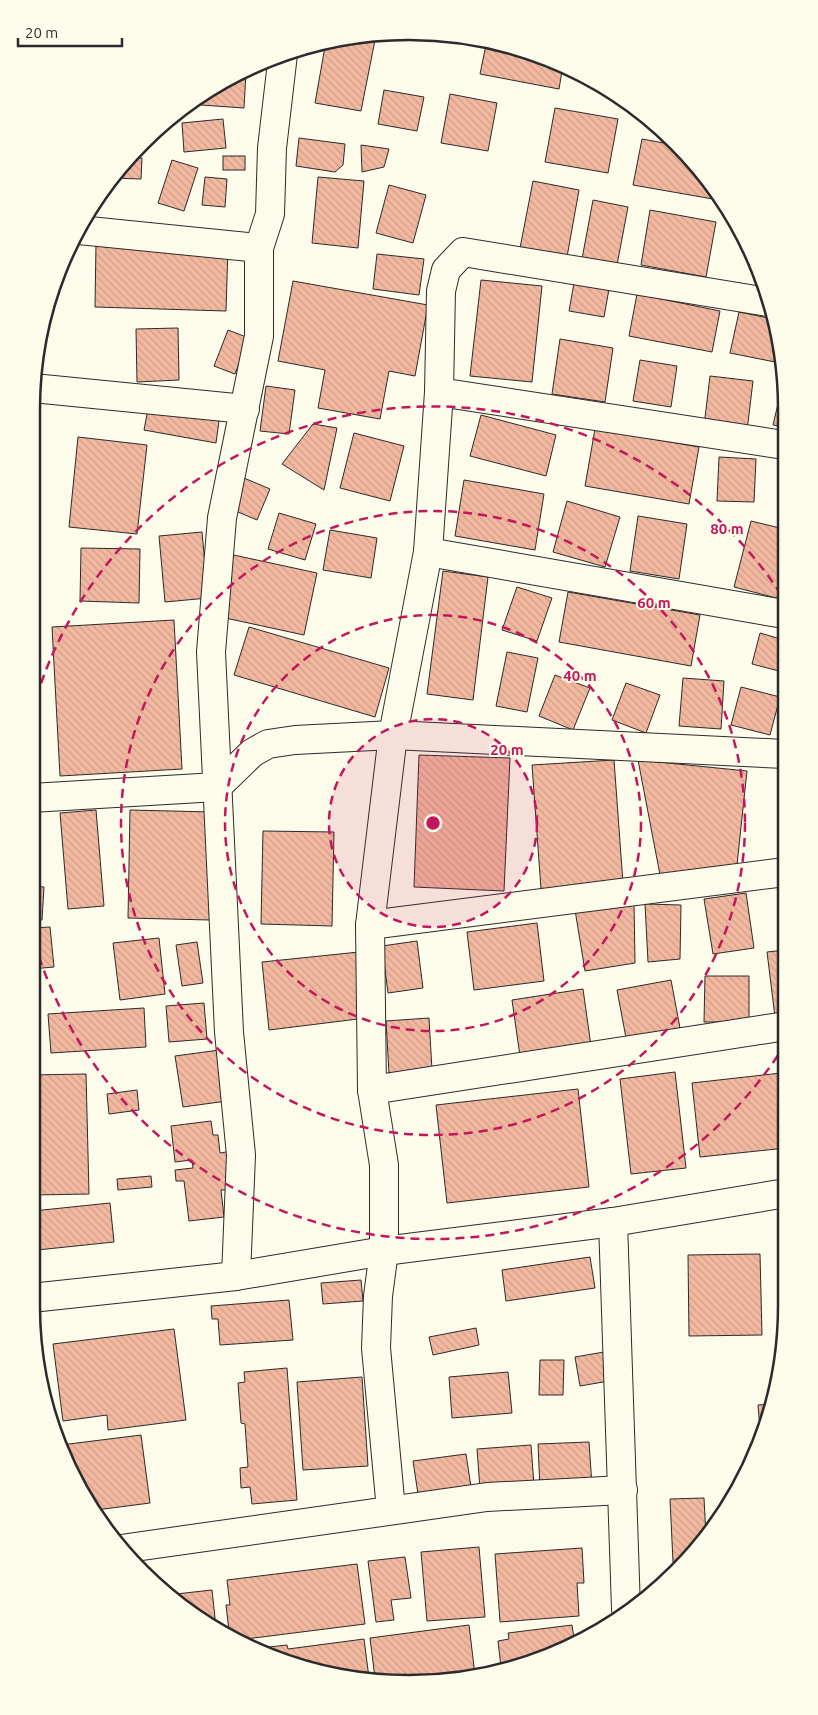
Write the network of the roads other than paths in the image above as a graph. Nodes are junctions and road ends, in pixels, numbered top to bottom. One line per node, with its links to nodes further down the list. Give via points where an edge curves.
1 (283, 63): 3 (street, via 272,148 270,214)
2 (86, 231): 3 (street)
3 (259, 248): 7 (street, via 259,336)
4 (761, 301): 6 (street, via 463,252 446,270 441,291)
5 (41, 389): 7 (street)
6 (439, 392): 8 (street); 9 (street)
7 (245, 409): 13 (street, via 222,518 211,652)
8 (778, 444)
9 (428, 552): 10 (street); 11 (street)
10 (778, 613)
11 (393, 735): 12 (street); 13 (street, via 268,744 252,753); 16 (street)
12 (778, 754)
13 (217, 788): 14 (street); 22 (street, via 229,1032 241,1155)
14 (40, 798)
15 (778, 873): 16 (street)
16 (370, 925): 18 (street)
17 (778, 1027): 18 (street)
18 (372, 1090): 21 (street, via 384,1165)
19 (778, 1194): 20 (street)
20 (613, 1222): 21 (street); 24 (street)
21 (384, 1251): 22 (street); 25 (street, via 376,1348)
22 (236, 1276): 23 (street)
23 (40, 1297)
24 (623, 1490): 25 (street, via 487,1497); 27 (street)
25 (391, 1510): 26 (street)
26 (131, 1548)
27 (626, 1605)

